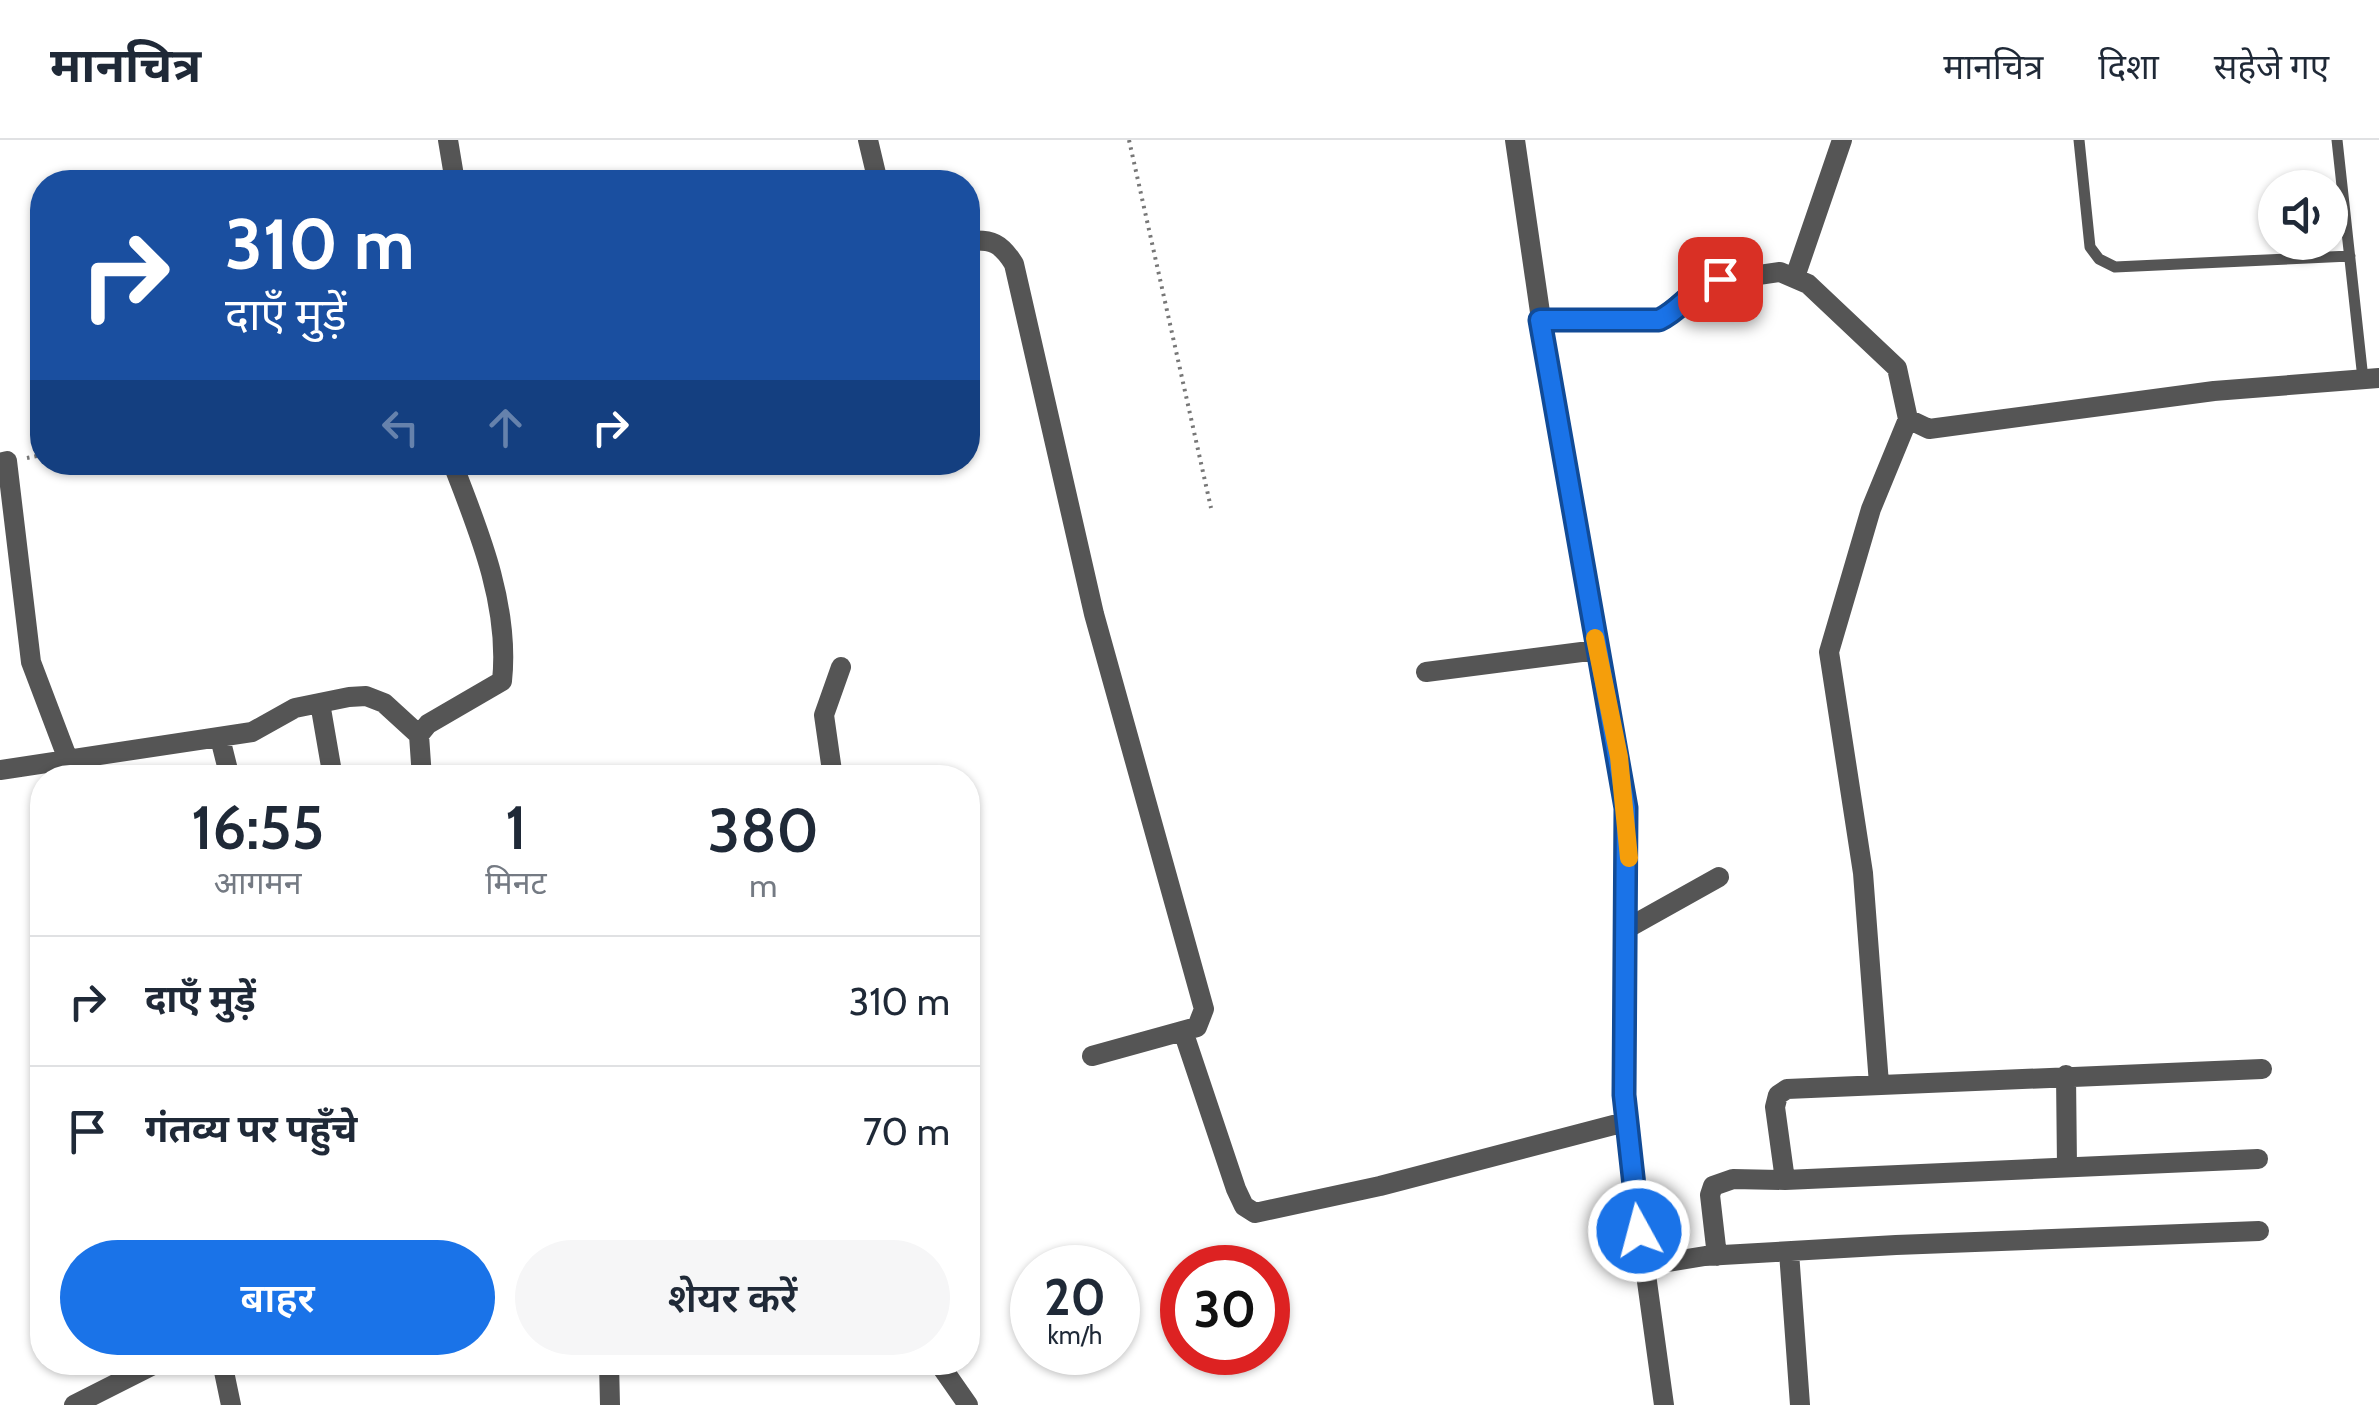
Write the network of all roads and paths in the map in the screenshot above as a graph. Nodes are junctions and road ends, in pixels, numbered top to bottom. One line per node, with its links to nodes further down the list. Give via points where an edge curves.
1 (448, 140): 8 (street)
2 (868, 140): 9 (street)
3 (1129, 140): 18 (path)
4 (1515, 140): 13 (street)
5 (1842, 140): 12 (street)
6 (2079, 140): 11 (lane, via 2090,247 2115,267)
7 (2337, 140): 11 (lane)
8 (453, 170)
9 (875, 170)
10 (980, 240): 35 (street, via 1003,246 1014,264 1094,614 1201,995 1203,1021)
11 (2350, 256): 14 (lane)
12 (1795, 276): 13 (street, via 1780,272 1704,283 1659,320); 15 (street, via 1897,368)
13 (1540, 320): 19 (street)
14 (2371, 378): 15 (street, via 1929,428)
15 (1908, 419): 39 (street, via 1871,508 1829,652 1863,873)
16 (0, 463): 25 (street, via 7,461 36,684)
17 (457, 475): 23 (street, via 486,548 502,681)
18 (1211, 508)
19 (1597, 650): 21 (street); 34 (street, via 1626,808)
20 (841, 667): 30 (street, via 824,715)
21 (1426, 672)
22 (320, 703): 23 (street, via 374,698); 24 (street); 28 (street)
23 (419, 735): 29 (street)
24 (220, 738): 26 (street); 27 (street)
25 (71, 765)
26 (82, 765)
27 (227, 765)
28 (331, 765)
29 (421, 765)
30 (831, 765)
31 (30, 769): 32 (street)
32 (0, 770)
33 (1720, 877): 34 (street)
34 (1626, 929): 40 (street)
35 (1183, 1031): 36 (street); 40 (street, via 1236,1189 1255,1213)
36 (1092, 1056)
37 (2262, 1068): 38 (street)
38 (2066, 1075): 39 (street); 42 (street)
39 (1879, 1084): 43 (street, via 1807,1086 1778,1095)
40 (1625, 1122): 47 (street)
41 (2258, 1159): 42 (street)
42 (2067, 1167): 43 (street)
43 (1785, 1180): 46 (street, via 1733,1178 1714,1186)
44 (2259, 1231): 45 (street)
45 (1789, 1252): 46 (street); 57 (street)
46 (1717, 1256): 47 (street)
47 (1643, 1266): 56 (street)
48 (133, 1375): 52 (street)
49 (225, 1375): 53 (street)
50 (609, 1375): 54 (street)
51 (947, 1375): 55 (street)
52 (74, 1405)
53 (231, 1405)
54 (610, 1405)
55 (968, 1405)
56 (1664, 1405)
57 (1800, 1405)

